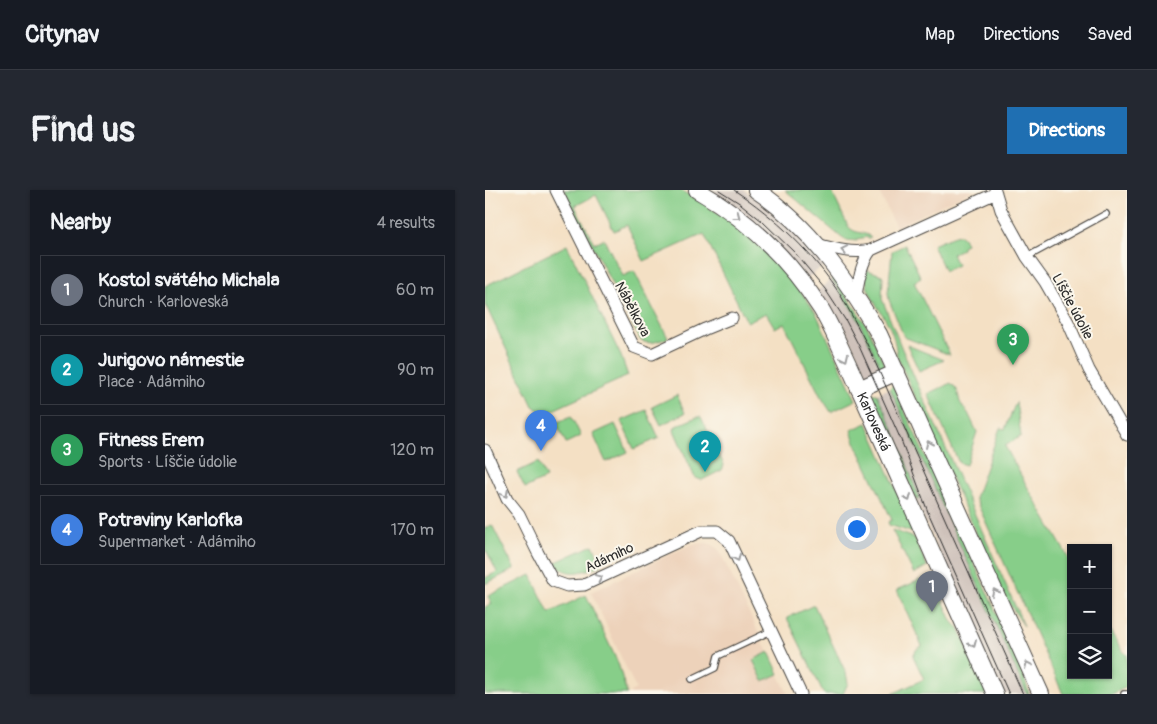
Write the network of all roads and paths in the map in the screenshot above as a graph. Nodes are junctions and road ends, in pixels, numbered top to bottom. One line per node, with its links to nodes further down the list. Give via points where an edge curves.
1 (557, 190): 10 (street, Nábělkova, via 634,347 652,354)
2 (697, 190): 12 (main road, Karloveská, one-way to 12, via 744,221 802,282 821,309)
3 (756, 190): 6 (main road, via 787,214)
4 (996, 192): 7 (street); 8 (street, Líščie údolie, via 1001,210)
5 (1106, 214): 8 (lane)
6 (817, 244): 7 (street, one-way to 6, via 864,252 847,252); 9 (main road)
7 (877, 245): 9 (street, via 862,265)
8 (1027, 257): 13 (street, Líščie údolie, via 1068,322 1089,370)
9 (856, 295): 11 (main road)
10 (732, 318)
11 (897, 372): 12 (main road); 19 (main road, one-way to 11)
12 (859, 389): 18 (main road, Karloveská, one-way to 18)
13 (1127, 435)
14 (485, 450): 15 (street, Adámiho, one-way to 15, via 507,499 519,514 553,581 567,586 584,585 701,531 717,531 729,541)
15 (769, 626): 16 (lane, via 718,656 715,668); 17 (street)
16 (692, 679)
17 (801, 694)
18 (995, 694)
19 (1041, 694)

